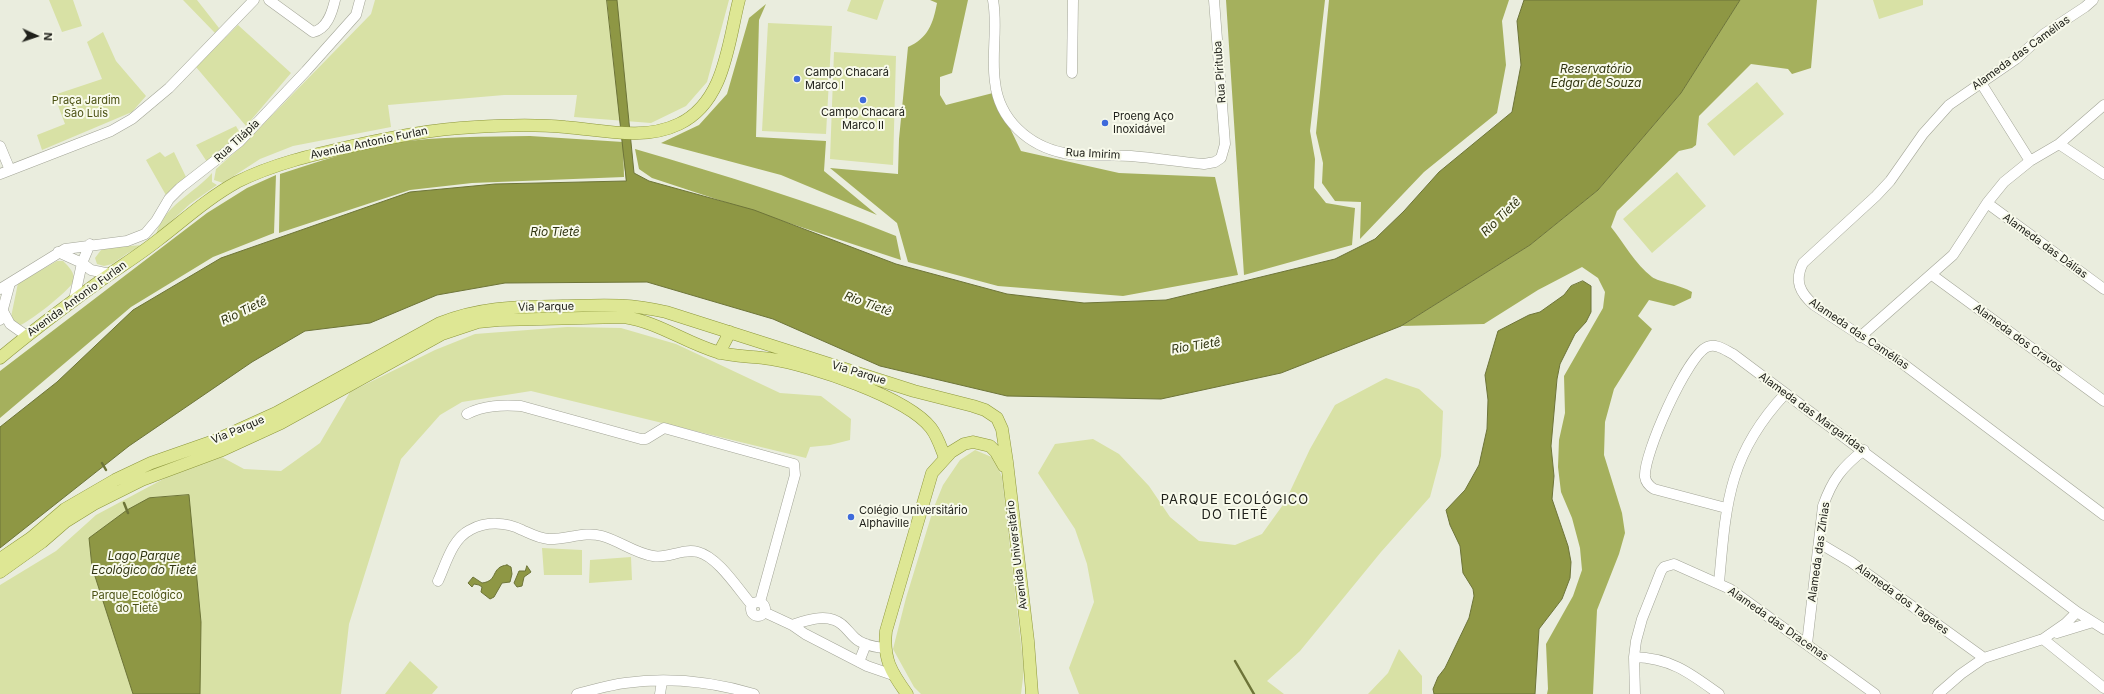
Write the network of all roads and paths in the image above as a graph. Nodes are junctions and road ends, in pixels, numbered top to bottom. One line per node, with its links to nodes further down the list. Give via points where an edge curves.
1 (254, 0): 17 (street, via 169,88 132,120)
2 (269, 0): 3 (street, via 313,32 325,26)
3 (335, 0)
4 (360, 0): 21 (street, Rua Tilápia, via 356,15 301,76 239,142 180,188 145,234 127,241)
5 (739, 0): 24 (main road, Avenida Antonio Furlan, via 727,56 717,83 706,102 682,123 668,129 641,134 563,127 471,127 420,132 308,156 273,166 214,196)
6 (993, 0): 13 (street, Rua Imirim, via 996,23 994,82 1000,102 1011,123 1034,142 1065,153 1132,156 1204,164 1221,158)
7 (1073, 0): 10 (street)
8 (1214, 0): 13 (street, Rua Pirituba)
9 (2093, 0): 11 (street, Alameda das Camélias)
10 (1072, 73)
11 (1981, 83): 16 (street); 33 (street, Alameda das Camélias, via 1949,105 1938,116 1922,134 1890,181 1810,256 1799,270 1799,287 1803,296)
12 (2104, 106): 14 (street)
13 (1225, 144)
14 (2059, 144): 16 (street); 19 (street)
15 (0, 146): 17 (street)
16 (2030, 161): 20 (street, via 2004,182)
17 (10, 170): 18 (street)
18 (0, 174)
19 (2104, 174)
20 (1987, 204): 25 (street, via 1953,255); 28 (street, Alameda das Dálias)
21 (90, 244): 22 (street, Rua Tilápia); 23 (street)
22 (58, 252): 23 (street); 26 (street, Rua Tilápia)
23 (82, 263): 24 (street, via 91,270); 29 (street)
24 (110, 274): 29 (main road, Avenida Antonio Furlan)
25 (1932, 275): 33 (street); 37 (street, Alameda dos Cravos)
26 (10, 283): 27 (street, Rua Tilápia); 30 (street)
27 (0, 288)
28 (2104, 289)
29 (74, 300): 32 (main road, Avenida Antonio Furlan)
30 (2, 315): 32 (street)
31 (730, 332): 34 (main road); 39 (main road, Via Parque, via 914,391 973,406); 43 (main road, Via Parque, via 666,312 628,305 500,308 473,312 426,330 276,413 214,441 151,463)
32 (27, 336): 35 (main road, Avenida Antonio Furlan)
33 (1860, 337): 45 (street, Alameda das Camélias, via 1902,363)
34 (719, 353): 41 (main road, Via Parque, via 772,359 808,368 882,394 912,412 930,427); 43 (main road, Via Parque, via 656,325 624,317 478,322 442,334 310,408 249,438 164,471)
35 (0, 358)
36 (1785, 394): 40 (street, Alameda das Margaridas); 44 (street, via 1744,450 1729,491); 44 (street, Alameda das Margaridas, via 1733,354 1717,346 1704,350 1690,366 1676,391 1652,444 1646,467 1646,483 1654,489)
37 (2104, 401)
38 (467, 414): 51 (street, via 474,410 503,405 521,406 641,439 646,439 664,428 794,464 795,475)
39 (997, 418): 42 (main road, Avenida Universitário, via 1002,429)
40 (1864, 450): 46 (street, Alameda das Zínias, via 1846,464 1828,491 1823,506); 52 (street, Alameda das Margaridas)
41 (945, 458): 42 (main road, via 964,444 984,444 996,452); 59 (main road, via 932,473 886,631)
42 (1007, 474): 67 (main road, Avenida Universitário, via 1028,641)
43 (118, 485): 47 (main road, via 65,509 31,538); 48 (main road)
44 (1726, 508): 50 (street)
45 (2104, 515)
46 (1819, 543): 58 (street, Alameda das Zínias); 61 (street, Alameda dos Tagetes, via 1851,562)
47 (0, 559)
48 (0, 572)
49 (438, 581): 51 (street, via 458,540 468,530 479,526 508,524 547,539 602,536 654,557 676,552 697,552 717,564)
50 (1719, 583): 58 (street, Alameda das Dracenas); 60 (street, Alameda das Dracenas, via 1674,564 1664,566 1642,619)
51 (756, 603): 54 (street, via 751,613 755,616 761,616 764,612)
52 (2077, 612): 53 (street, Alameda das Margaridas); 56 (street)
53 (2093, 622): 55 (street, Alameda das Margaridas); 56 (street)
54 (792, 625): 57 (street, via 821,618 835,620 856,639); 62 (street)
55 (2104, 629)
56 (2045, 637): 61 (street); 65 (street)
57 (866, 644): 59 (street); 62 (street)
58 (1807, 644): 74 (street, Alameda das Dracenas)
59 (884, 648): 63 (main road)
60 (1634, 657): 72 (street, Alameda das Dracenas); 73 (street, via 1660,659 1672,663)
61 (1984, 658): 66 (street)
62 (859, 662): 63 (street)
63 (893, 675): 71 (main road)
64 (662, 681): 68 (street, via 625,683); 69 (street); 70 (street, via 725,687)
65 (2104, 688)
66 (1944, 692)
67 (1031, 693)
68 (577, 694)
69 (660, 694)
70 (754, 694)
71 (907, 694)
72 (1634, 694)
73 (1719, 694)
74 (1875, 694)

